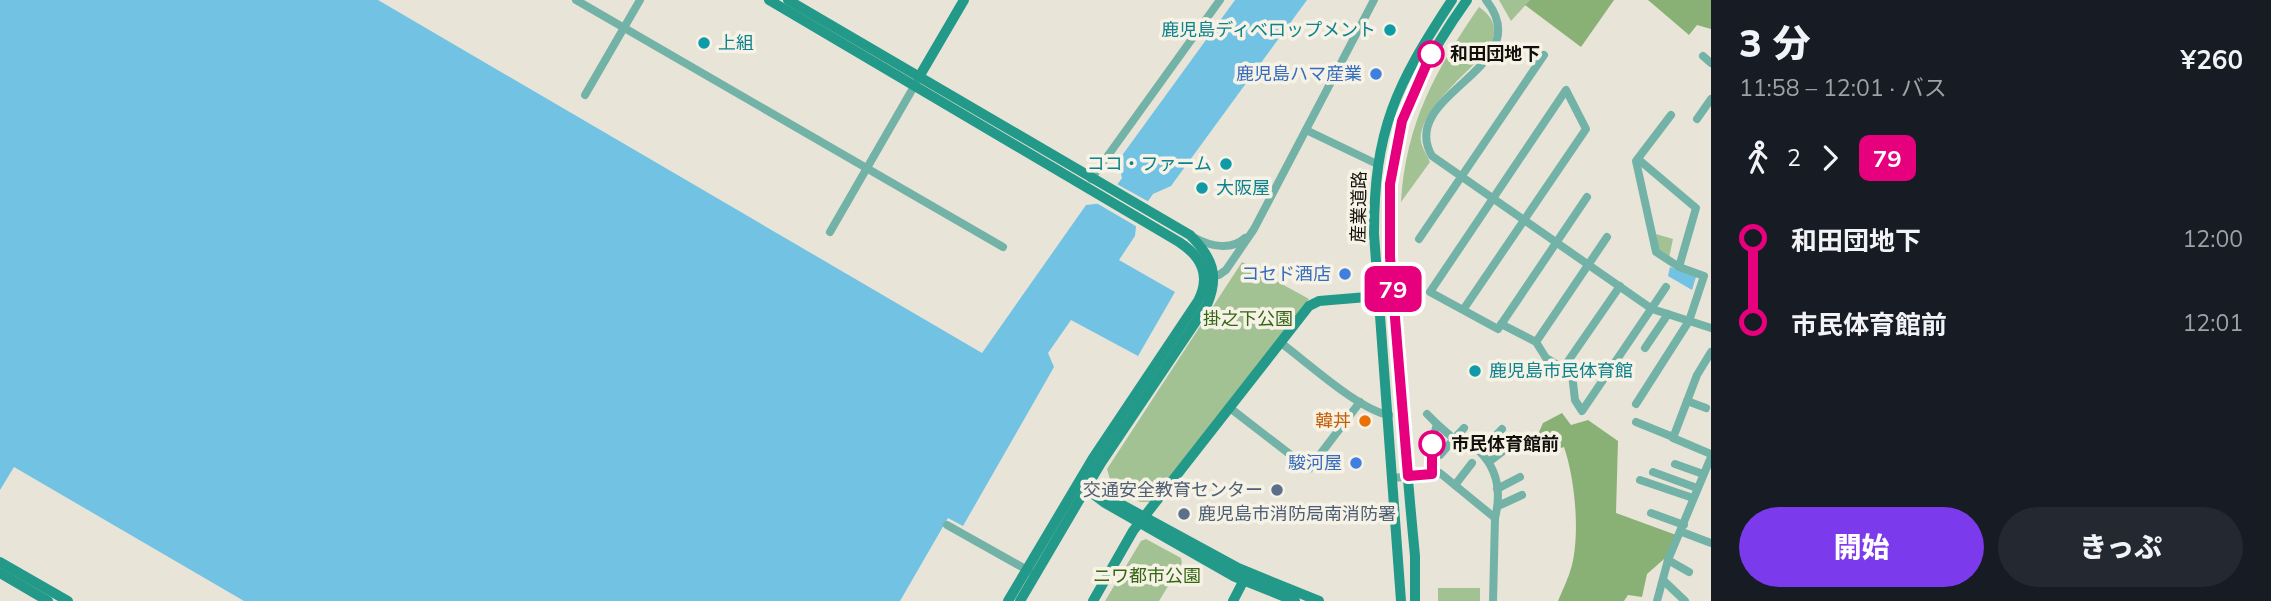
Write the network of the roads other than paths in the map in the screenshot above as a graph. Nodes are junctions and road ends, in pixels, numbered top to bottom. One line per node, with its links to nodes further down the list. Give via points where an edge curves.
1 (576, 0): 11 (street)
2 (640, 0): 11 (street)
3 (769, 0): 15 (street)
4 (788, 0): 15 (street)
5 (964, 0): 15 (street)
6 (1220, 0): 25 (street)
7 (1374, 0): 20 (street)
8 (1452, 0): 22 (street, 産業道路, via 1403,79)
9 (1467, 0): 77 (street, 産業道路, via 1418,82 1392,162 1390,257)
10 (1486, 0): 24 (street, via 1498,21 1498,41 1435,112 1425,130 1432,156)
11 (624, 28): 16 (street); 23 (street)
12 (1544, 55): 24 (street)
13 (1703, 56): 14 (street)
14 (1711, 63)
15 (917, 82): 23 (street); 25 (street); 26 (street)
16 (585, 95)
17 (1711, 99): 19 (street)
18 (1671, 115): 21 (street)
19 (1697, 119)
20 (1306, 130): 22 (street); 31 (street)
21 (1638, 159): 39 (street, via 1656,252); 39 (street, via 1696,208)
22 (1377, 164): 43 (street, 産業道路, via 1374,234)
23 (866, 169): 32 (street); 37 (street)
24 (1460, 177): 28 (street); 35 (street)
25 (1091, 179): 26 (street)
26 (1100, 190): 29 (street)
27 (1587, 197): 36 (street)
28 (1492, 199): 30 (street); 30 (street, via 1566,90 1570,92 1586,129); 45 (street, via 1430,292)
29 (1148, 218): 33 (street); 40 (street, via 1192,250)
30 (1523, 220): 36 (street); 45 (street)
31 (1254, 229): 33 (street, via 1238,244 1227,246); 40 (street, via 1226,270)
32 (830, 232)
33 (1190, 235): 40 (street, via 1211,258)
34 (1606, 237): 38 (street)
35 (1419, 239)
36 (1556, 243): 38 (street); 48 (street)
37 (1003, 247)
38 (1587, 265): 41 (street); 50 (street)
39 (1679, 267): 47 (street, via 1704,276)
40 (1209, 275): 82 (street, via 1198,301)
41 (1620, 286): 44 (street); 54 (street)
42 (1666, 288): 44 (street)
43 (1378, 296): 51 (street, via 1314,303); 61 (street, 産業道路)
44 (1652, 309): 46 (street); 54 (street, via 1582,411 1575,400 1572,374)
45 (1463, 310): 48 (street, via 1498,329)
46 (1668, 314): 47 (street); 52 (street)
47 (1689, 321): 49 (street); 57 (street)
48 (1501, 324): 50 (street)
49 (1711, 328)
50 (1536, 342): 54 (street, via 1546,358)
51 (1281, 343): 56 (street); 58 (street)
52 (1645, 348)
53 (1711, 354): 55 (street)
54 (1564, 367)
55 (1687, 401): 59 (street); 66 (street)
56 (1360, 402): 58 (street, via 1309,469); 61 (street)
57 (1636, 404)
58 (1230, 408): 90 (street)
59 (1706, 408)
60 (1427, 414): 63 (street)
61 (1389, 415): 79 (street, 産業道路)
62 (1636, 422): 66 (street)
63 (1437, 424): 67 (street); 69 (street)
64 (1464, 428): 67 (street)
65 (1502, 429): 71 (street, via 1480,452)
66 (1674, 437): 70 (street)
67 (1454, 439): 69 (street, via 1440,455)
68 (1515, 442): 71 (street)
69 (1432, 455): 75 (street)
70 (1711, 456): 76 (street)
71 (1490, 461): 84 (street)
72 (1472, 463): 81 (street)
73 (1675, 464): 76 (street)
74 (1653, 472): 83 (street)
75 (1432, 474): 77 (street); 81 (street, via 1440,473)
76 (1703, 474): 83 (street)
77 (1408, 476): 79 (street); 110 (street, 産業道路)
78 (1520, 477): 84 (street)
79 (1393, 478): 109 (street, 産業道路)
80 (1640, 481): 86 (street)
81 (1455, 485): 89 (street)
82 (1084, 486): 90 (street); 96 (street)
83 (1697, 488): 86 (street)
84 (1497, 489): 87 (street)
85 (1522, 495): 87 (street)
86 (1693, 498): 92 (street)
87 (1498, 506): 89 (street)
88 (1651, 513): 92 (street)
89 (1495, 518): 111 (street)
90 (1143, 519): 99 (street); 105 (street)
91 (947, 525): 96 (street)
92 (1683, 529): 93 (street); 94 (street)
93 (1711, 543)
94 (1668, 560): 97 (street); 100 (street)
95 (0, 562): 102 (street)
96 (1031, 572): 103 (street); 104 (street)
97 (1689, 572)
98 (0, 573): 101 (street)
99 (1246, 576): 106 (street); 107 (street); 108 (street)
100 (1664, 581): 112 (street); 113 (street)
101 (48, 601)
102 (68, 601)
103 (1008, 601)
104 (1020, 601)
105 (1093, 601)
106 (1233, 601)
107 (1294, 601)
108 (1320, 601)
109 (1401, 601)
110 (1415, 601)
111 (1493, 601)
112 (1657, 601)
113 (1685, 601)

